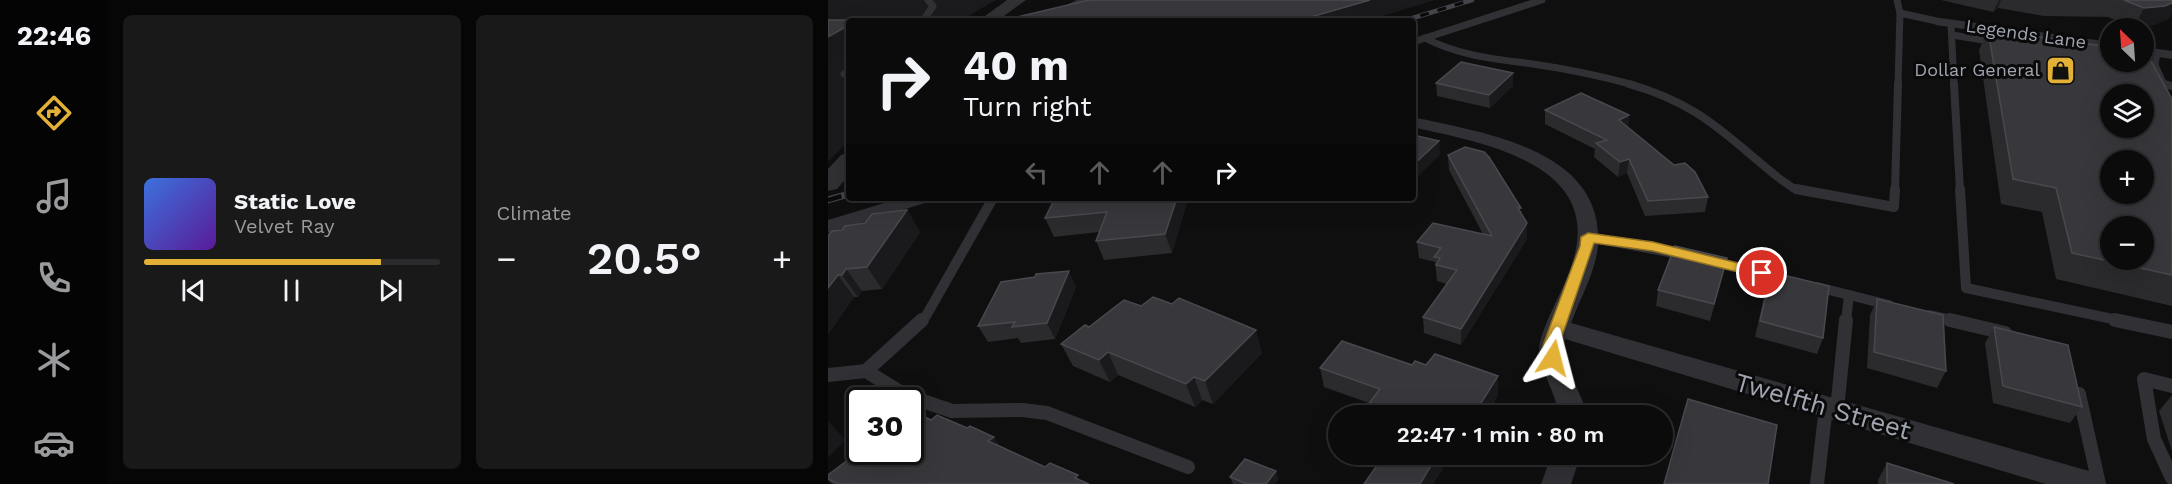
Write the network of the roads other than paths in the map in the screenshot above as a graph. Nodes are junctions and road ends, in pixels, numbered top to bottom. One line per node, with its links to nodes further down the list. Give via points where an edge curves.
1 (928, 0): 7 (lane, via 933,6)
2 (1018, 0): 8 (street)
3 (1084, 0): 9 (lane)
4 (1542, 0): 11 (lane)
5 (1897, 0): 6 (lane)
6 (1900, 13): 10 (lane); 11 (lane, via 1894,207 1793,188 1710,120 1653,90 1625,81 1469,55)
7 (925, 18)
8 (991, 18)
9 (1050, 18)
10 (1948, 27): 13 (lane); 14 (street, Legends Lane); 25 (lane, via 1966,288)
11 (1425, 38): 12 (lane)
12 (1416, 41)
13 (2008, 44)
14 (2100, 45)
15 (2157, 56): 16 (lane)
16 (2168, 85): 17 (lane)
17 (2172, 98)
18 (1416, 123): 22 (street, via 1510,147 1546,164 1574,188 1584,205)
19 (911, 201): 21 (street)
20 (991, 201): 27 (lane, via 926,316)
21 (828, 227)
22 (1588, 237): 23 (lane, via 1653,247); 24 (street)
23 (1849, 295): 26 (lane); 32 (lane)
24 (1558, 328): 31 (street, via 1551,345 1553,358); 32 (street, Twelfth Street)
25 (2172, 332)
26 (2022, 337)
27 (866, 371): 28 (lane); 34 (lane, via 906,396 952,411 1047,413)
28 (828, 375)
29 (2075, 379): 39 (lane)
30 (2172, 386): 35 (lane, via 2144,379 2154,440)
31 (1571, 405)
32 (1832, 409): 37 (lane); 38 (street, Twelfth Street)
33 (1563, 465): 36 (street)
34 (1188, 467)
35 (2172, 478)
36 (1556, 484)
37 (1817, 484)
38 (2089, 484)
39 (2099, 484)

